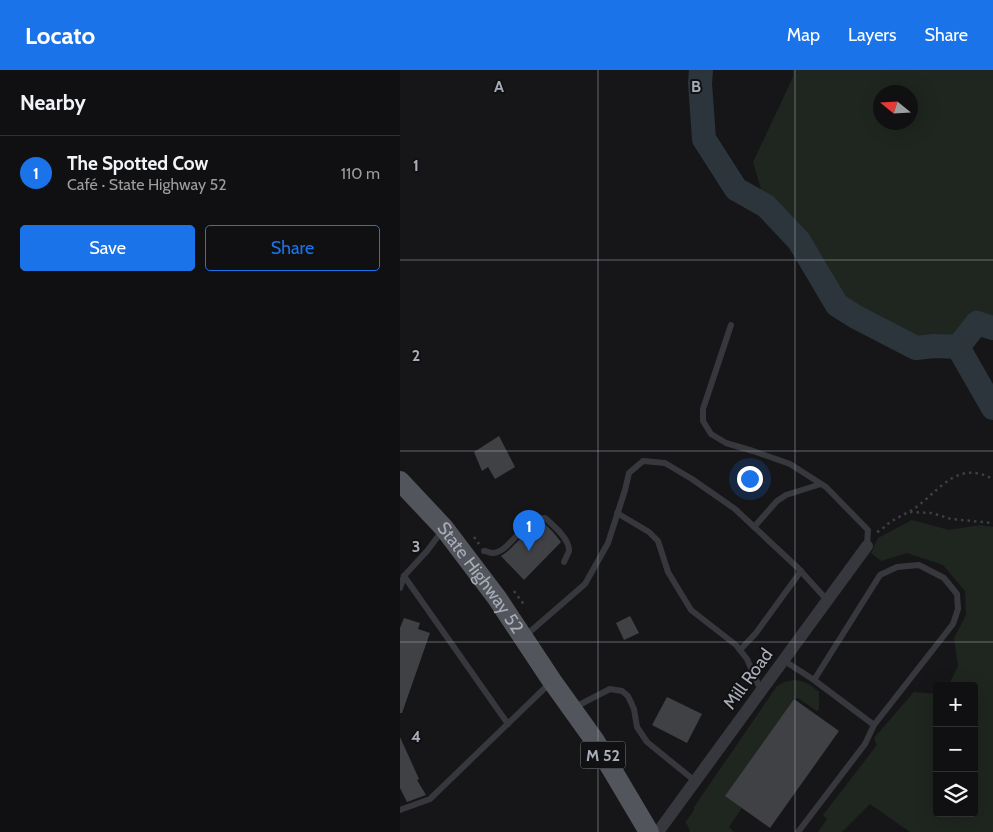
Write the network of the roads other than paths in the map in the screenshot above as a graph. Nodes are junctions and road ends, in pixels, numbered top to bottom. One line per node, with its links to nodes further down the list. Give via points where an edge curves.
1 (730, 325): 3 (lane, via 704,409 703,420 710,434 726,443 790,464)
2 (400, 481): 6 (main road, State Highway 52)
3 (821, 484): 5 (lane, via 786,495); 7 (lane, via 868,530)
4 (617, 514): 5 (lane, via 629,473 643,461 665,463 735,509); 14 (lane, via 608,543 585,584); 15 (lane, via 658,540 668,572 691,610)
5 (754, 527): 10 (lane)
6 (444, 528): 11 (lane); 14 (main road, State Highway 52)
7 (868, 540): 13 (street, Mill Road)
8 (484, 551): 9 (lane, via 494,553 503,549 521,531 539,518 545,518 567,541 569,550)
9 (564, 562)
10 (801, 571): 13 (lane); 15 (lane)
11 (404, 576): 12 (lane); 21 (lane)
12 (400, 588)
13 (827, 600): 16 (street, Mill Road)
14 (523, 638): 18 (main road, State Highway 52)
15 (740, 650): 19 (lane)
16 (784, 660): 17 (lane); 19 (street, Mill Road)
17 (814, 680): 22 (lane); 22 (lane, via 880,576 897,567 919,565 944,578 957,594 954,624)
18 (552, 682): 20 (main road, M 52); 21 (lane)
19 (761, 691): 23 (street, Mill Road)
20 (571, 709): 23 (lane, via 610,689 622,691 628,696 637,727 647,742); 25 (main road, M 52, via 595,742)
21 (508, 724): 24 (lane, via 430,799)
22 (874, 725): 27 (lane, via 865,744)
23 (695, 781): 26 (street, Mill Road)
24 (400, 810)
25 (649, 832)
26 (658, 832)
27 (798, 832)

